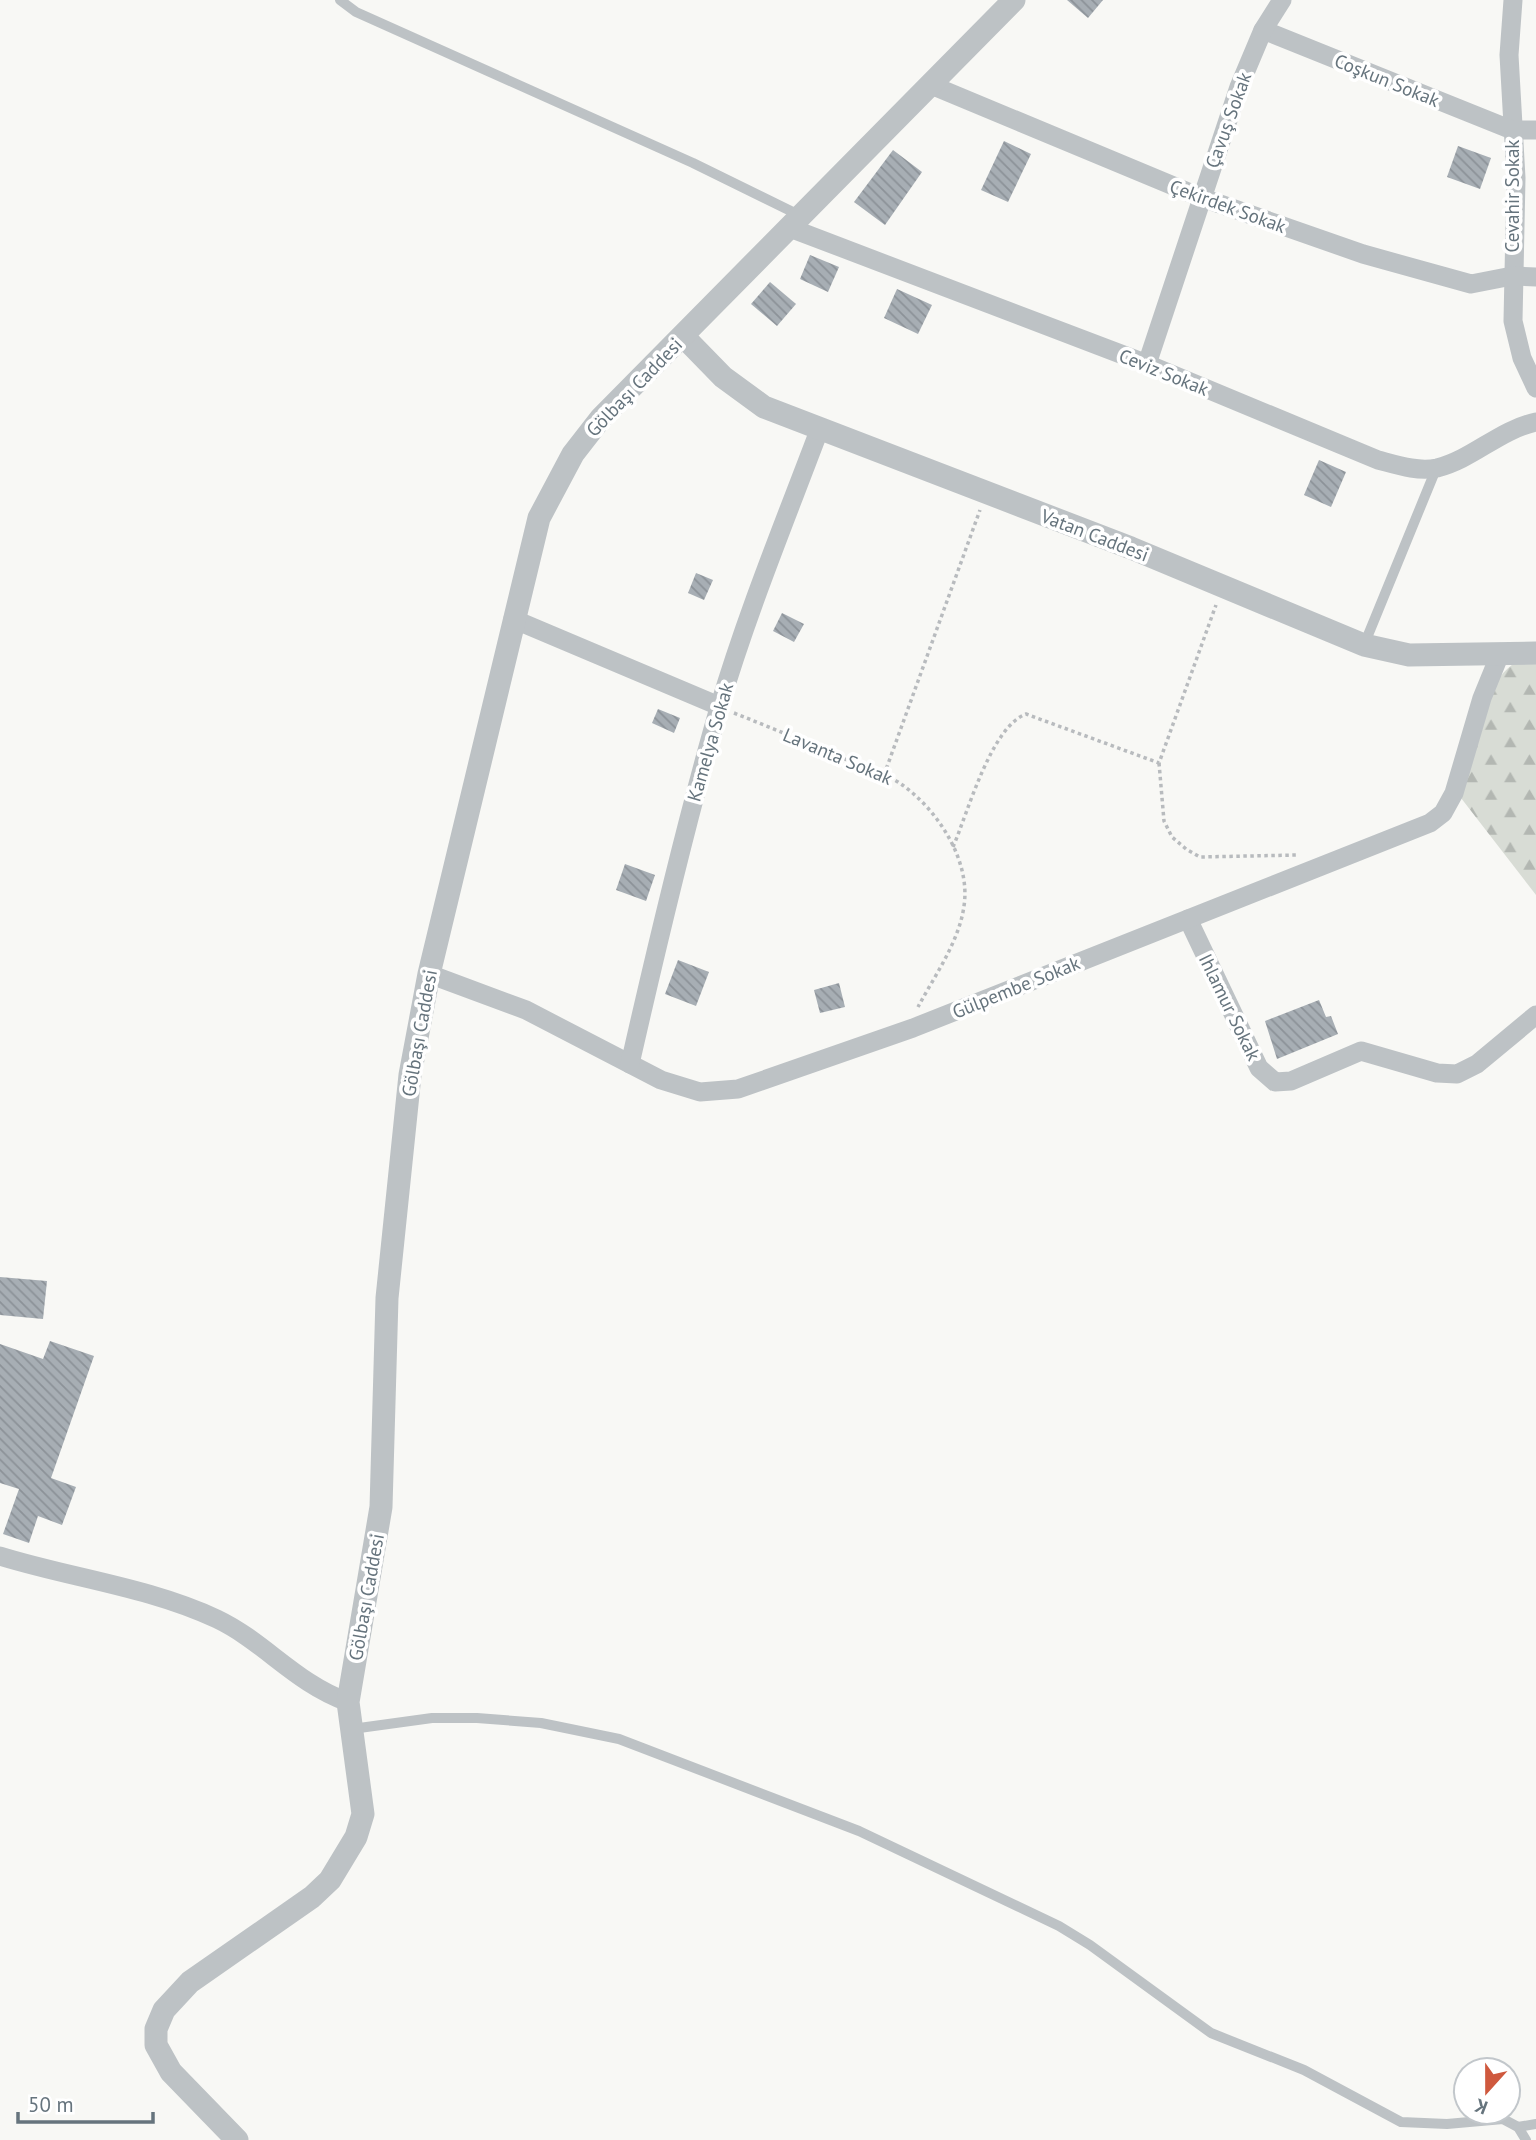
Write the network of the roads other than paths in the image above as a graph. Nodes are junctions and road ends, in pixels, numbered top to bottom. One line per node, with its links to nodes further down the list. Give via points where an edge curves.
1 (340, 0): 10 (lane, via 356,12 608,124)
2 (1014, 0): 6 (street, Gölbaşı Caddesi)
3 (1282, 0): 5 (street, Çavuş Sokak)
4 (1511, 1): 7 (street, Cevahir Sokak)
5 (1263, 30): 7 (street, Coşkun Sokak); 9 (street, Çavuş Sokak)
6 (931, 85): 9 (street, Çekirdek Sokak); 10 (street, Gölbaşı Caddesi)
7 (1511, 130): 8 (street); 11 (street, Cevahir Sokak, via 1516,178)
8 (1536, 130)
9 (1200, 197): 11 (street, Çekirdek Sokak, via 1363,254 1471,284); 14 (street, Çavuş Sokak)
10 (796, 222): 13 (street, Gölbaşı Caddesi); 14 (street, Ceviz Sokak)
11 (1512, 276): 12 (street, Çekirdek Sokak); 15 (street, Cevahir Sokak, via 1516,341)
12 (1536, 277)
13 (683, 336): 17 (street, Vatan Caddesi, via 744,395); 19 (street, Gölbaşı Caddesi, via 601,418 573,454 539,518)
14 (1147, 365): 18 (street, Ceviz Sokak, via 1378,460)
15 (1536, 388)
16 (1536, 422): 18 (street, via 1505,432)
17 (820, 428): 20 (street, Vatan Caddesi); 23 (street, Kamelya Sokak)
18 (1436, 468): 20 (lane)
19 (513, 619): 23 (street); 25 (street, Gölbaşı Caddesi)
20 (1364, 645): 22 (street, Vatan Caddesi, via 1409,654)
21 (1536, 653): 22 (street, Vatan Caddesi)
22 (1500, 654): 24 (street, Gülpembe Sokak, via 1454,793 1443,813 1407,834)
23 (719, 706): 27 (street, Kamelya Sokak)
24 (1188, 919): 26 (street, Ihlamur Sokak, via 1253,1056 1267,1077 1283,1083 1362,1051 1437,1073 1457,1074 1477,1064); 27 (street, Gülpembe Sokak, via 904,1032 738,1089 684,1088)
25 (429, 974): 27 (street, Gülpembe Sokak, via 526,1010); 29 (street, Gölbaşı Caddesi, via 410,1075 387,1298 381,1507)
26 (1536, 1015)
27 (630, 1064)
28 (0, 1556): 29 (street, via 199,1611 242,1634 302,1681)
29 (348, 1702): 30 (street, Gölbaşı Caddesi)
30 (352, 1729): 32 (lane, via 432,1718 477,1718 541,1723 620,1739 859,1831 1059,1926 1211,2034 1304,2070 1401,2122 1503,2119); 33 (street, Gölbaşı Caddesi, via 363,1814 346,1858 312,1897 190,1982 164,2010 156,2029 160,2056 171,2072)
31 (1536, 2124): 32 (lane)
32 (1518, 2127): 34 (lane)
33 (237, 2140)
34 (1526, 2140)

